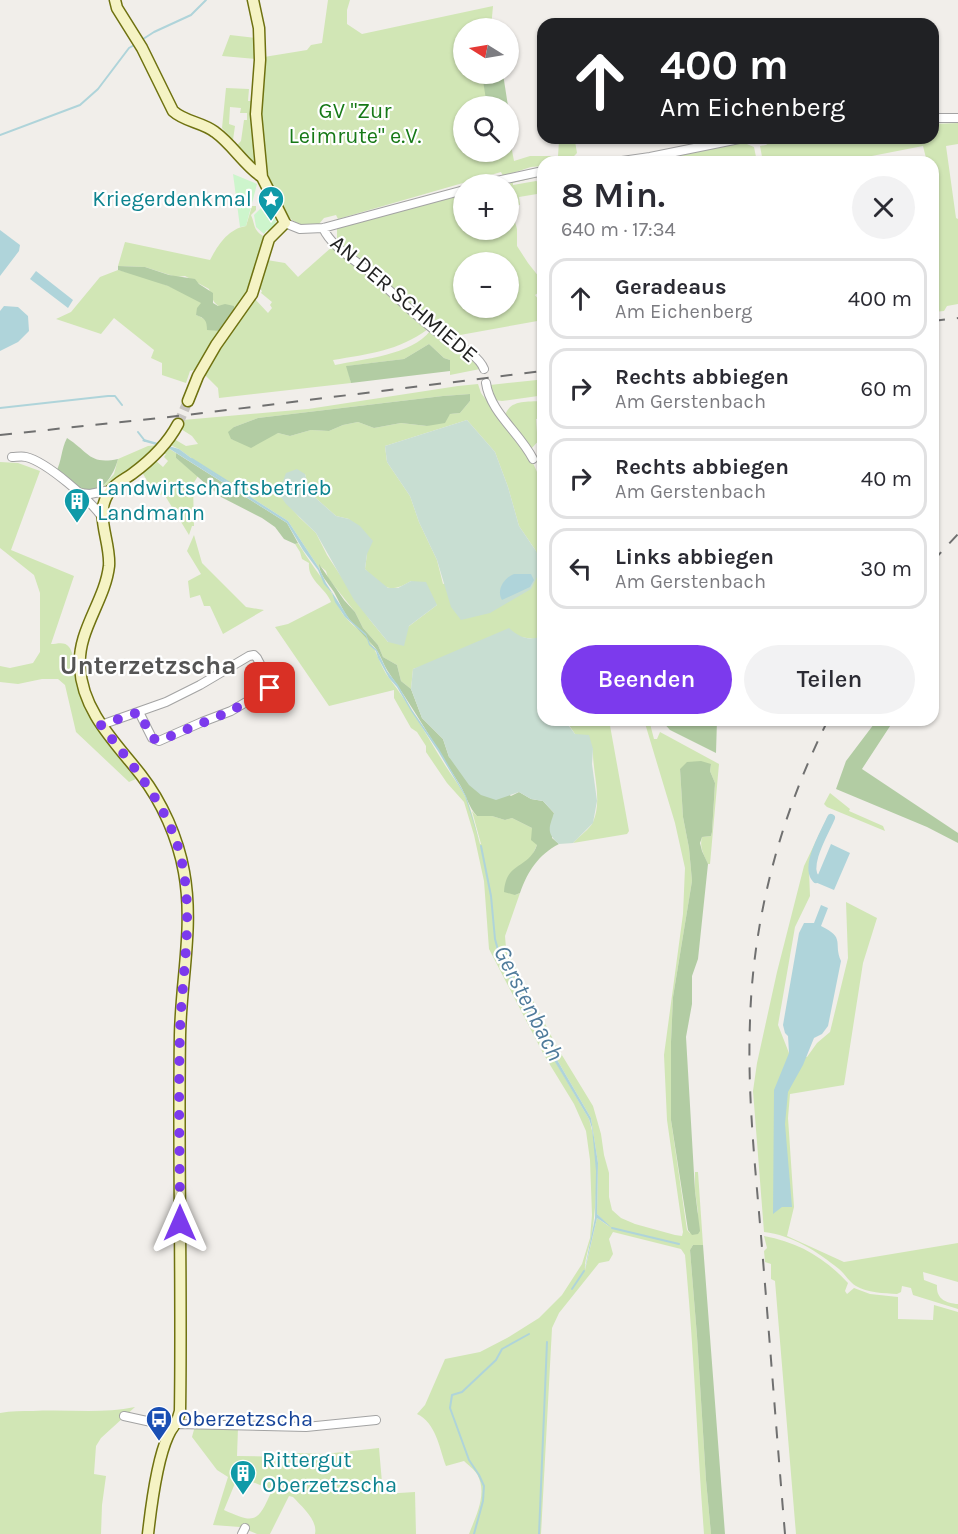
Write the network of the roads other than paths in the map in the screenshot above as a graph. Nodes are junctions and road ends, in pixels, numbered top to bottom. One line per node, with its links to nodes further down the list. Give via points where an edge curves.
1 (115, 0): 9 (street, via 173,111 216,132)
2 (253, 0): 9 (street, via 259,28 256,114)
3 (939, 118): 4 (street)
4 (958, 118)
5 (714, 144): 6 (street)
6 (655, 156)
7 (537, 172): 8 (street)
8 (519, 176)
9 (262, 177): 11 (street)
10 (453, 193): 12 (street)
11 (285, 223): 12 (street, via 300,229); 15 (street, via 269,239 252,294 216,345)
12 (323, 228): 13 (street, AN DER SCHMIEDE, via 334,244 431,328 475,357)
13 (484, 369)
14 (486, 383): 18 (street, AN DER SCHMIEDE, via 491,401)
15 (188, 401)
16 (178, 424): 19 (street, via 160,450)
17 (12, 457): 20 (street, via 35,461)
18 (533, 459)
19 (110, 490): 20 (street); 21 (street)
20 (79, 493): 21 (street)
21 (102, 517): 23 (street, via 108,568 85,634 79,665 82,683)
22 (139, 712): 22 (street, via 200,685 249,656 257,658 272,685 231,711 159,741 152,738); 23 (street)
23 (101, 725): 26 (street, via 143,778 162,811 177,845 187,895 180,1032 181,1328 180,1411)
24 (124, 1416): 26 (street)
25 (376, 1420): 26 (street, via 306,1427)
26 (176, 1425): 27 (street, via 168,1435)
27 (148, 1534)

